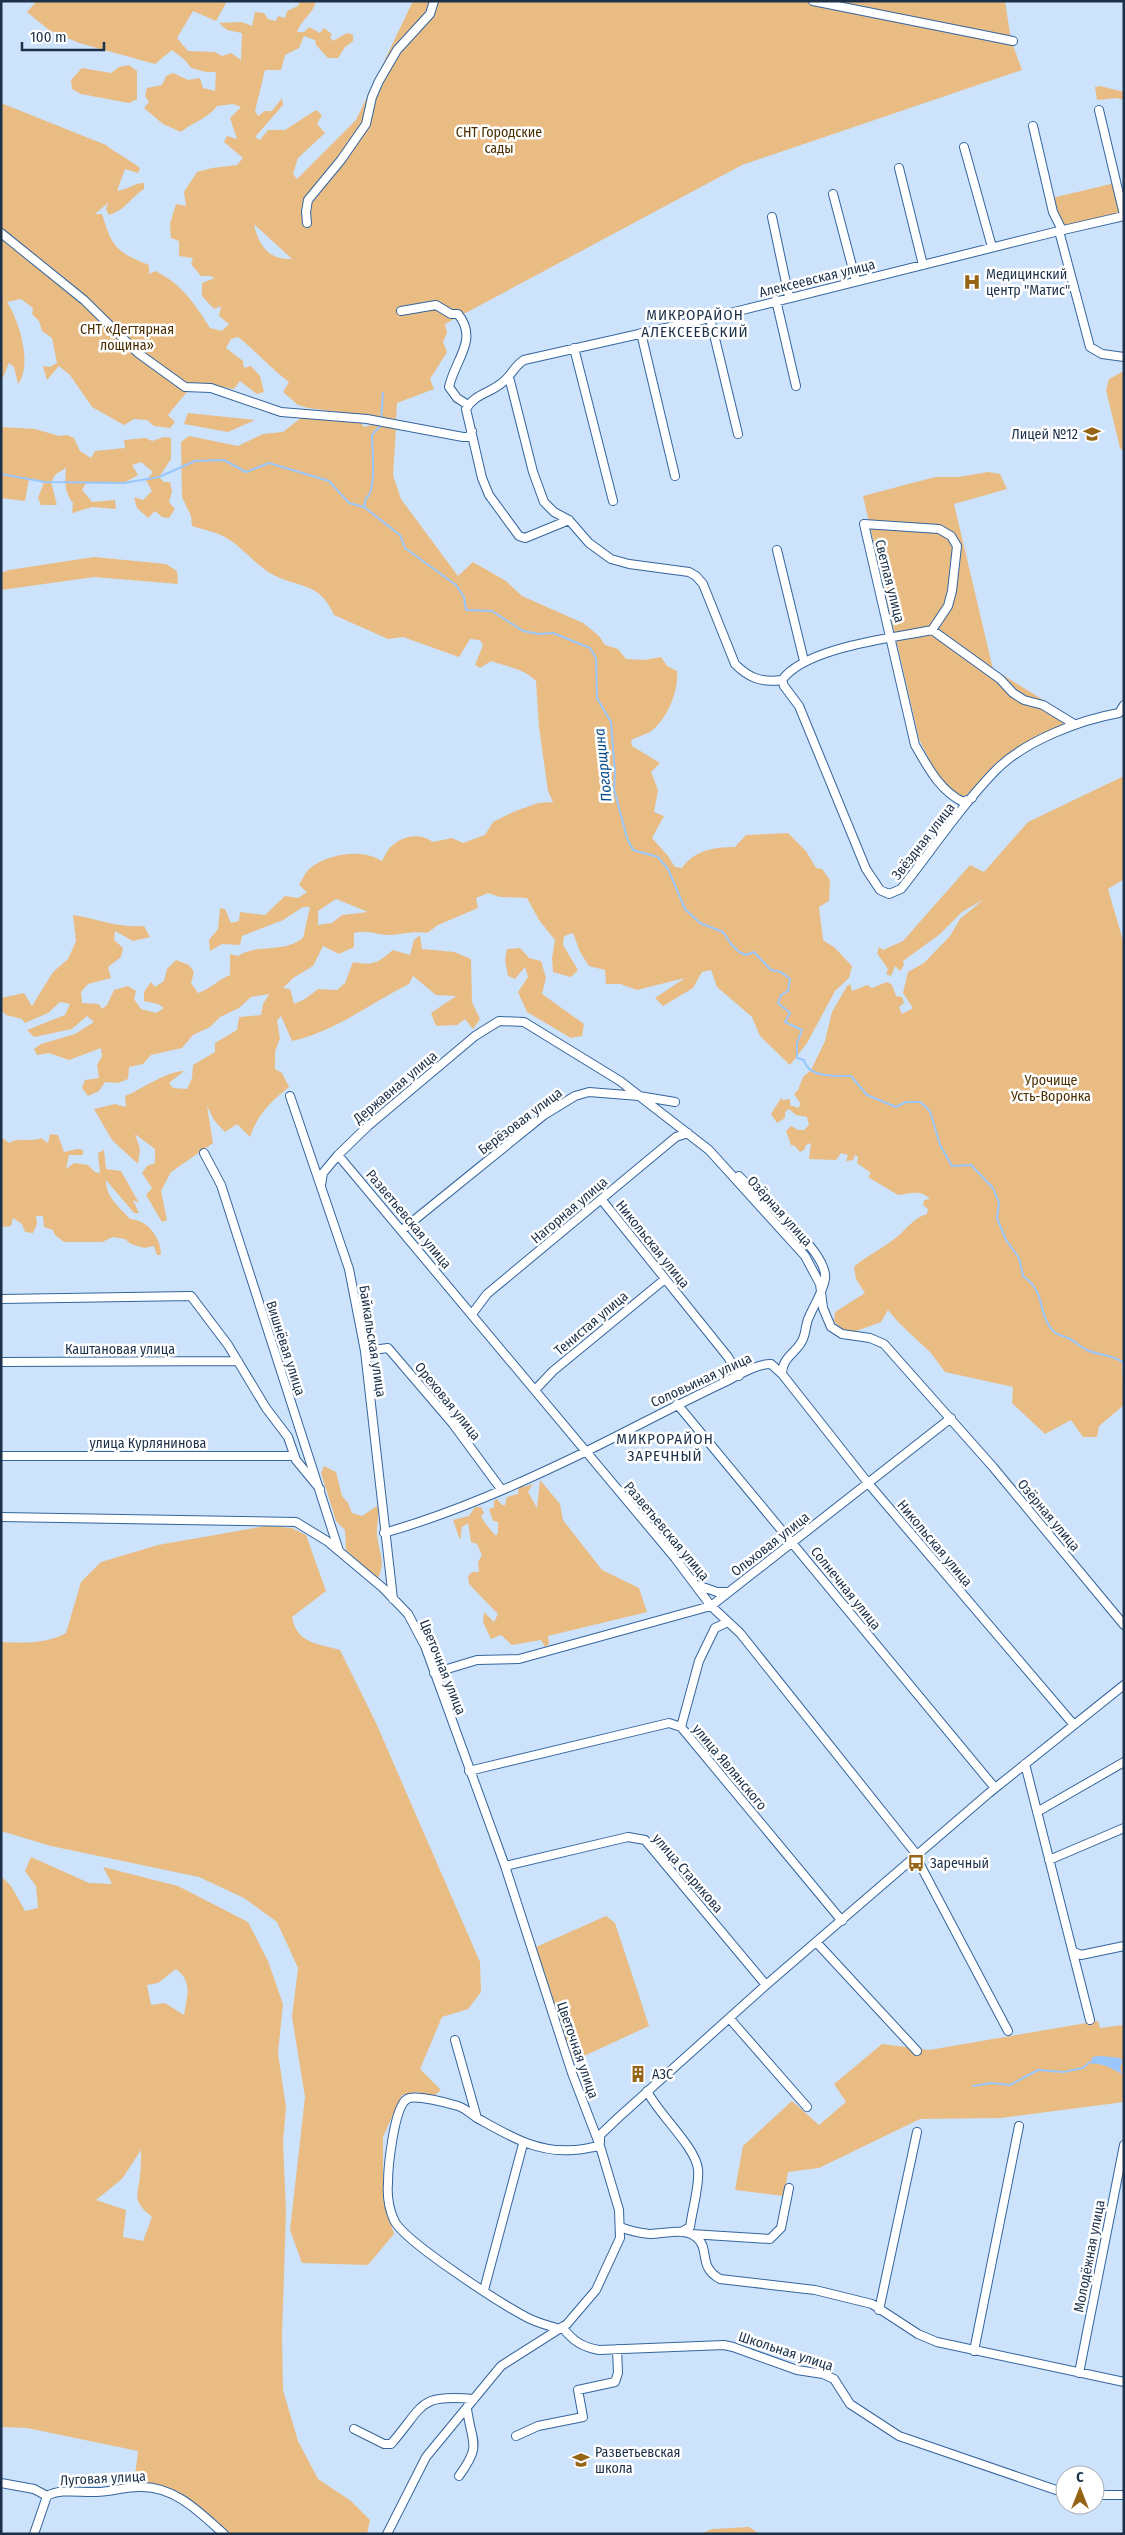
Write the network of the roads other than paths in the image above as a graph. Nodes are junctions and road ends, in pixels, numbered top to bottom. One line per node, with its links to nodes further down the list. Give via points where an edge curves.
1 (434, 1): 11 (street, via 430,14 397,50 379,81 366,124 308,200)
2 (813, 1): 3 (street)
3 (1013, 41)
4 (1099, 110): 9 (street)
5 (1033, 126): 12 (street, via 1053,212)
6 (964, 147): 14 (street)
7 (899, 168): 15 (street)
8 (833, 194): 16 (street)
9 (1124, 215): 12 (street, Алексеевская улица)
10 (772, 217): 17 (street)
11 (307, 223)
12 (1061, 230): 14 (street, Алексеевская улица); 23 (street, via 1090,347 1102,354)
13 (1, 233): 27 (street, via 84,300 138,353 185,387 211,388 281,412 367,419 462,438 469,437)
14 (992, 247): 15 (street, Алексеевская улица)
15 (923, 265): 16 (street, Алексеевская улица)
16 (856, 282): 17 (street, Алексеевская улица)
17 (790, 297): 18 (street, Алексеевская улица)
18 (776, 300): 20 (street, Алексеевская улица); 25 (street)
19 (401, 311): 26 (street, via 436,306 458,314 463,320 467,342 449,386 457,398)
20 (710, 318): 21 (street, Алексеевская улица); 28 (street)
21 (641, 334): 22 (street, Алексеевская улица); 29 (street)
22 (574, 348): 24 (street, Алексеевская улица, via 524,360 516,365); 30 (street)
23 (1124, 357)
24 (509, 377): 26 (street, Алексеевская улица); 31 (street, via 533,472 544,502)
25 (796, 386)
26 (468, 405): 27 (street, via 466,415)
27 (472, 431): 31 (street, via 489,495 519,536 525,538)
28 (738, 434)
29 (675, 476)
30 (613, 501)
31 (569, 520): 36 (street, via 589,543 611,559 696,576 703,584 734,664 759,681)
32 (777, 550): 35 (street)
33 (932, 630): 34 (street); 34 (street, Светлая улица, via 948,606 952,591 957,546 951,536 939,529 864,524); 38 (street, via 1013,693 1043,705)
34 (891, 639): 35 (street, via 844,648); 39 (street, Светлая улица, via 915,745 933,776 952,796 962,802)
35 (804, 661): 36 (street, via 789,670)
36 (782, 680): 39 (street, Звёздная улица, via 799,706 857,849 880,890 889,894 901,889)
37 (1124, 705): 38 (street, Звёздная улица, via 1119,713)
38 (1074, 724): 39 (street, Звёздная улица, via 1010,759)
39 (973, 798)
40 (499, 1021): 42 (street, Озёрная улица, via 524,1022); 46 (street, Державная улица, via 475,1036)
41 (290, 1096): 48 (street, Байкальская улица)
42 (640, 1096): 43 (street, Берёзовая улица); 44 (street, Озёрная улица); 50 (street, Берёзовая улица, via 589,1092 575,1096 544,1116)
43 (675, 1102)
44 (688, 1133): 47 (street, Озёрная улица); 49 (street, Нагорная улица, via 676,1137)
45 (204, 1153): 67 (street, Вишнёвая улица, via 221,1185)
46 (338, 1155): 48 (street, Державная улица, via 323,1172); 50 (street, Разветьевская улица)
47 (721, 1164): 52 (street, Озёрная улица, via 805,1256); 52 (street, via 727,1165 772,1206 822,1260 825,1280)
48 (321, 1185): 55 (street, Байкальская улица, via 349,1269)
49 (601, 1199): 51 (street, Никольская улица); 54 (street, Нагорная улица, via 487,1294)
50 (402, 1230): 54 (street, Разветьевская улица)
51 (665, 1279): 59 (street, Никольская улица); 60 (street, Тенистая улица, via 553,1371)
52 (821, 1292): 58 (street, via 808,1319 804,1339 784,1360); 62 (street, Озёрная улица, via 823,1308 835,1332 884,1344)
53 (1, 1299): 56 (street, via 191,1296)
54 (472, 1314): 60 (street, Разветьевская улица)
55 (365, 1351): 68 (street, Ореховая улица, via 388,1348 453,1424); 70 (street, Байкальская улица)
56 (238, 1361): 57 (street, Каштановая улица); 65 (street, via 288,1437)
57 (1, 1362)
58 (782, 1374): 59 (street, Соловьиная улица, via 776,1366 766,1364); 66 (street, Никольская улица)
59 (739, 1376): 61 (street, Соловьиная улица)
60 (535, 1390): 63 (street, Разветьевская улица)
61 (677, 1404): 63 (street, Соловьиная улица); 71 (street, Солнечная улица)
62 (951, 1418): 66 (street, Ольховая улица); 78 (street, Озёрная улица)
63 (585, 1452): 68 (street, Соловьиная улица); 73 (street, Разветьевская улица)
64 (1, 1456): 65 (street, улица Курлянинова)
65 (294, 1456): 67 (street)
66 (868, 1483): 71 (street, Ольховая улица); 81 (street, Никольская улица)
67 (320, 1489): 72 (street, Вишнёвая улица)
68 (501, 1490): 70 (street, Соловьиная улица, via 437,1518)
69 (1, 1517): 72 (street, Цветочная улица, via 296,1522)
70 (384, 1533): 75 (street, Байкальская улица)
71 (792, 1542): 74 (street, Ольховая улица); 86 (street, Солнечная улица)
72 (340, 1553): 75 (street, Цветочная улица)
73 (696, 1585): 74 (street); 76 (street, Разветьевская улица)
74 (728, 1592): 76 (street, Ольховая улица)
75 (393, 1599): 79 (street, Цветочная улица, via 408,1614 425,1646)
76 (711, 1606): 77 (street, Разветьевская улица); 79 (street, Ольховая улица, via 519,1658 477,1660)
77 (728, 1622): 82 (street, via 715,1628 699,1662); 89 (street, Разветьевская улица)
78 (1124, 1625)
79 (434, 1673): 85 (street, Цветочная улица)
80 (1124, 1685): 81 (street)
81 (1074, 1725): 84 (street)
82 (681, 1727): 85 (street, улица Являнского, via 669,1723); 92 (street, улица Являнского)
83 (1124, 1762): 87 (street)
84 (1025, 1764): 86 (street); 87 (street)
85 (469, 1771): 91 (street, Цветочная улица)
86 (995, 1788): 89 (street)
87 (1037, 1812): 90 (street)
88 (1124, 1828): 90 (street)
89 (917, 1856): 92 (street); 99 (street, Разветьевская улица)
90 (1049, 1860): 95 (street)
91 (505, 1866): 96 (street, улица Старикова, via 628,1836 646,1840); 109 (street, Цветочная улица, via 569,2064)
92 (842, 1921): 93 (street)
93 (817, 1943): 96 (street); 101 (street)
94 (1124, 1946): 95 (street, via 1081,1955)
95 (1074, 1952): 98 (street)
96 (766, 1985): 97 (street)
97 (730, 2019): 102 (street); 103 (street)
98 (1090, 2020)
99 (1008, 2031)
100 (455, 2040): 104 (street)
101 (916, 2051)
102 (647, 2091): 109 (street, via 600,2135); 112 (street, via 655,2107 694,2156 698,2170 690,2227)
103 (807, 2106)
104 (477, 2118): 107 (street); 114 (street, via 459,2106 417,2096 406,2099 392,2144 388,2201 402,2232)
105 (1019, 2126): 118 (street)
106 (916, 2132): 115 (street)
107 (523, 2144): 109 (street, via 572,2150); 114 (street)
108 (1124, 2145): 119 (street, Молодёжная улица)
109 (600, 2146): 111 (street, Цветочная улица, via 619,2210)
110 (789, 2188): 113 (street, via 781,2228 770,2239)
111 (620, 2227): 112 (street, via 650,2234); 116 (street, Цветочная улица, via 620,2238 596,2290)
112 (681, 2232): 113 (street)
113 (691, 2234): 115 (street, via 698,2239 706,2267 720,2279 815,2290 872,2304)
114 (484, 2290): 116 (street, via 528,2318)
115 (879, 2310): 118 (street, via 918,2334)
116 (561, 2328): 117 (street, Школьная улица, via 577,2344 588,2348); 121 (street, via 501,2366)
117 (617, 2349): 124 (street, via 615,2382 578,2390 583,2417 538,2426); 127 (street, Школьная улица, via 681,2345 733,2347 797,2370 823,2374 834,2379 850,2404 899,2436)
118 (974, 2351): 119 (street)
119 (1079, 2373): 120 (street)
120 (1124, 2382)
121 (474, 2399): 122 (street); 123 (street, via 429,2400 391,2444 384,2444)
122 (467, 2409): 125 (street, via 475,2445 473,2457); 133 (street, via 426,2457)
123 (354, 2429)
124 (516, 2436)
125 (458, 2476)
126 (1, 2482): 130 (street, Луговая улица, via 34,2489)
127 (1055, 2490)
128 (1105, 2495): 129 (street)
129 (1124, 2495)
130 (47, 2496): 131 (street); 132 (street, Луговая улица, via 61,2492 112,2492 141,2487 167,2491)
131 (34, 2534)
132 (224, 2534)
133 (387, 2534)

